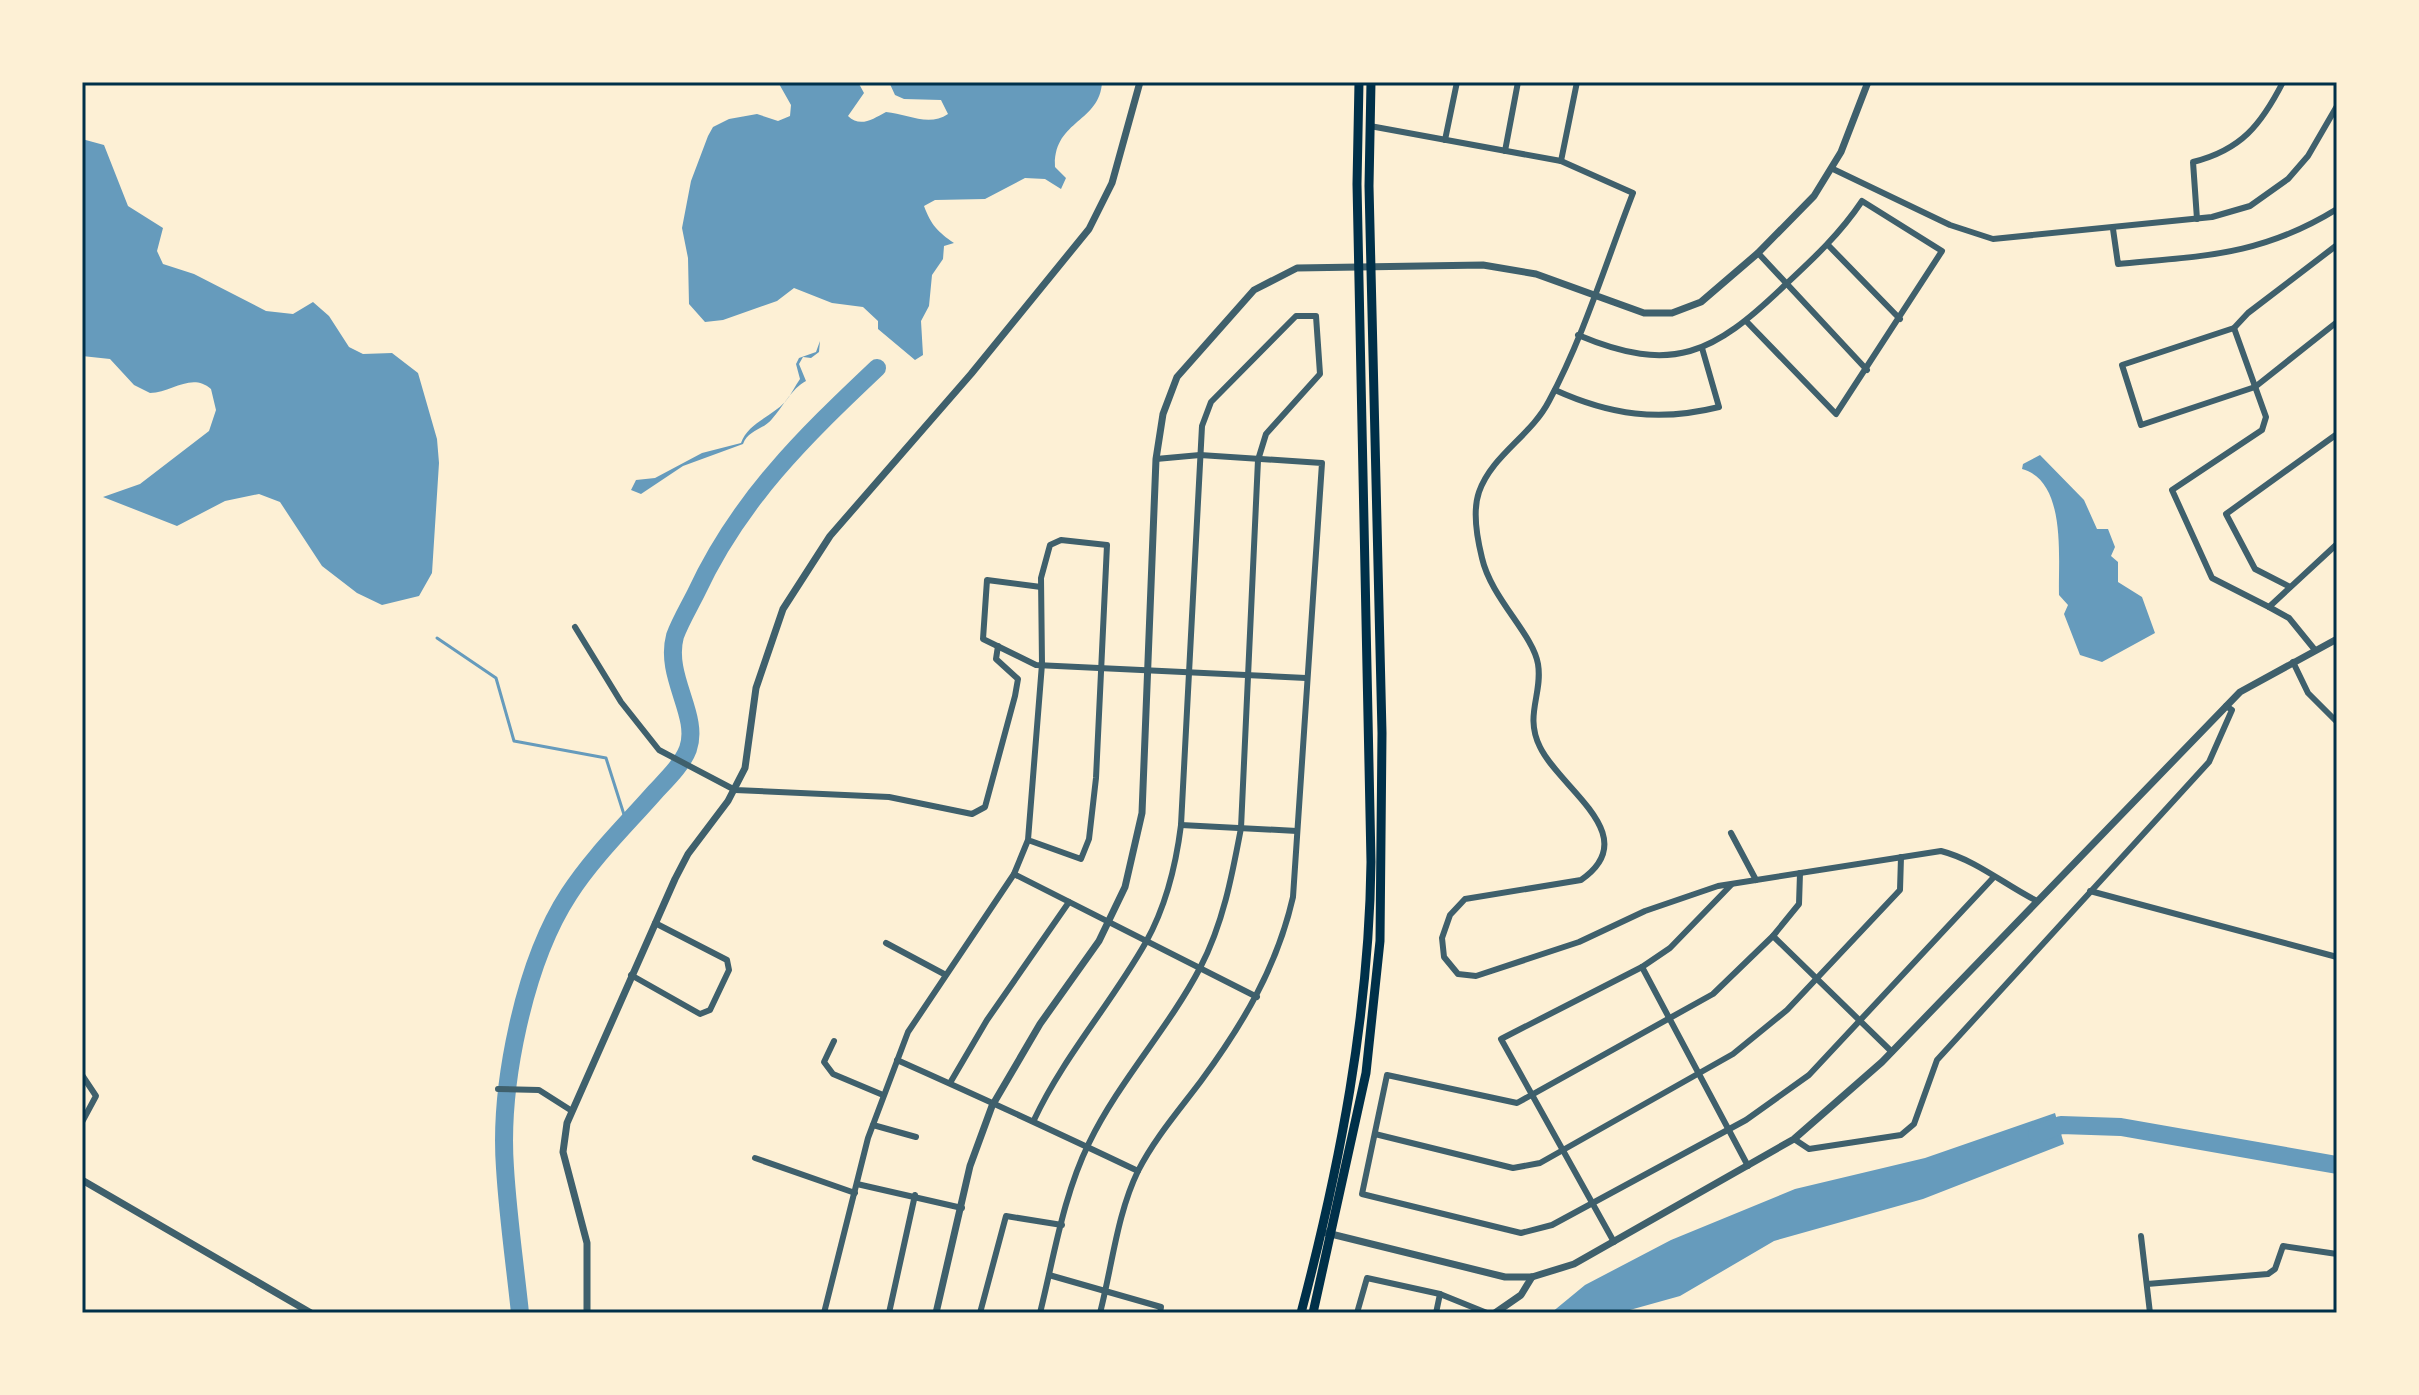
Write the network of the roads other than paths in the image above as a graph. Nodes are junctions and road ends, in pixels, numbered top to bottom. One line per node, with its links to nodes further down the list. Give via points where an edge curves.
1 (1140, 82): 56 (street, via 1112,183 1083,238 830,536 783,609 756,688 745,768)
2 (1359, 82): 10 (main road)
3 (1371, 82): 11 (main road)
4 (1457, 82): 12 (street)
5 (1518, 82): 13 (street)
6 (1577, 82): 14 (street)
7 (1868, 82): 15 (street)
8 (2283, 82): 17 (street, via 2250,135 2227,151 2193,162)
9 (2337, 106): 17 (street, via 2308,156 2280,186 2250,206)
10 (1357, 125): 11 (street); 22 (main road)
11 (1370, 126): 12 (street); 23 (main road)
12 (1445, 140): 13 (street)
13 (1505, 151): 14 (street)
14 (1561, 161): 25 (street, via 1633,190)
15 (1833, 169): 18 (street, via 1980,236 2005,239); 21 (street, via 1801,211)
16 (2337, 209): 18 (street, via 2259,247 2131,263 2117,263)
17 (2197, 219): 18 (street)
18 (2113, 229)
19 (1828, 245): 24 (street); 26 (street); 26 (street, via 1865,200 1942,251)
20 (2337, 245): 29 (street)
21 (1758, 253): 24 (street); 25 (street, via 1712,295 1672,313 1644,313)
22 (1360, 264): 23 (street); 37 (street, via 1297,268 1254,290 1177,377 1163,414); 115 (main road, via 1368,957 1356,1057)
23 (1372, 264): 25 (street, via 1499,267 1536,274); 116 (main road, via 1382,733 1380,941 1366,1073)
24 (1787, 284): 27 (street); 32 (street)
25 (1593, 296): 30 (street)
26 (1900, 319): 32 (street)
27 (1747, 322): 31 (street); 32 (street, via 1833,415)
28 (2337, 322): 33 (street)
29 (2234, 328): 33 (street); 33 (street, via 2122,365 2141,425)
30 (1578, 335): 31 (street, via 1637,354); 34 (street)
31 (1702, 348): 34 (street, via 1719,407 1680,416 1632,415 1594,407)
32 (1867, 370)
33 (2255, 387): 42 (street, via 2266,417 2262,430 2172,490 2212,578)
34 (1555, 390): 67 (street, via 1537,420 1487,474 1476,504 1477,531 1491,586 1538,665 1532,713 1537,741 1599,822 1604,854 1581,880 1465,899 1450,915 1442,938 1444,957 1458,974 1476,976 1579,942 1645,911)
35 (2337, 434): 41 (street, via 2226,514 2255,569)
36 (1200, 455): 37 (street); 38 (street); 38 (street, via 1211,402 1296,316 1316,316 1320,374 1266,434); 51 (street)
37 (1156, 459): 50 (street)
38 (1258, 460): 52 (street); 53 (street, via 1322,463)
39 (2337, 544): 41 (street)
40 (1041, 587): 45 (street, via 987,580 983,639); 48 (street); 49 (street, via 1050,545 1061,540 1107,545)
41 (2290, 587): 42 (street)
42 (2269, 607): 46 (street, via 2289,618)
43 (575, 627): 56 (street, via 621,702 659,750)
44 (2337, 639): 46 (street)
45 (998, 646): 48 (street); 56 (street, via 996,659 1018,679 985,807 972,814 889,797)
46 (2315, 650): 47 (street)
47 (2293, 662): 54 (street, via 2240,692); 55 (street, via 2308,693)
48 (1042, 664): 49 (street); 61 (street)
49 (1099, 669): 50 (street); 61 (street, via 1093,810 1081,859)
50 (1146, 672): 51 (street); 72 (street, via 1142,813 1125,887)
51 (1189, 674): 52 (street); 57 (street)
52 (1250, 676): 53 (street); 58 (street)
53 (1306, 678): 59 (street)
54 (2226, 706): 68 (street, via 2232,710 2209,762); 69 (street)
55 (2337, 722)
56 (735, 790): 71 (street, via 688,854)
57 (1181, 825): 58 (street); 74 (street, via 1176,862)
58 (1241, 828): 59 (street); 77 (street, via 1223,911)
59 (1297, 831): 82 (street, via 1293,897 1275,960)
60 (1731, 833): 66 (street)
61 (1028, 840): 64 (street)
62 (1901, 857): 63 (street); 65 (street, via 1941,851 1964,857); 81 (street, via 1900,890)
63 (1800, 873): 66 (street); 73 (street, via 1799,904)
64 (1014, 874): 70 (street); 79 (street)
65 (1993, 878): 69 (street); 84 (street)
66 (1756, 880): 67 (street)
67 (1732, 884): 78 (street, via 1670,948)
68 (2090, 891): 76 (street); 102 (street, via 1937,1060 1914,1124 1901,1135 1809,1149)
69 (2037, 901): 86 (street)
70 (1069, 902): 72 (street); 90 (street)
71 (655, 923): 80 (street); 80 (street, via 727,960 729,970 710,1010 700,1014)
72 (1110, 924): 74 (street); 94 (street, via 1040,1024)
73 (1773, 936): 81 (street); 83 (street, via 1713,994)
74 (1147, 941): 77 (street); 96 (street, via 1051,1083)
75 (886, 943): 79 (street)
76 (2337, 957)
77 (1201, 967): 82 (street); 103 (street)
78 (1642, 967): 83 (street); 92 (street, via 1501,1039)
79 (944, 974): 87 (street)
80 (631, 975): 95 (street)
81 (1817, 979): 84 (street); 88 (street, via 1761,1033)
82 (1257, 997): 107 (street)
83 (1671, 1021): 88 (street); 92 (street)
84 (1863, 1021): 86 (street); 99 (street, via 1809,1075)
85 (834, 1041): 93 (street, via 824,1062 833,1074)
86 (1892, 1052): 102 (street)
87 (897, 1060): 90 (street); 93 (street)
88 (1699, 1074): 99 (street); 104 (street)
89 (82, 1075): 97 (street, via 96,1096)
90 (950, 1083): 94 (street)
91 (498, 1089): 95 (street, via 539,1090)
92 (1532, 1094): 100 (street, via 1508,1103 1387,1075); 104 (street)
93 (883, 1095): 98 (street)
94 (992, 1106): 96 (street); 113 (street, via 970,1166)
95 (572, 1111): 126 (street, via 563,1152 587,1243)
96 (1034, 1120): 103 (street)
97 (82, 1122)
98 (873, 1125): 101 (street); 109 (street)
99 (1728, 1128): 106 (street); 112 (street)
100 (1375, 1134): 104 (street, via 1513,1168 1540,1163); 112 (street, via 1362,1194 1521,1233 1552,1225)
101 (916, 1137)
102 (1794, 1139): 106 (street)
103 (1087, 1147): 107 (street); 114 (street)
104 (1561, 1149): 112 (street)
105 (755, 1158): 110 (street)
106 (1748, 1166): 118 (street)
107 (1138, 1171): 123 (street)
108 (82, 1180): 125 (street)
109 (857, 1184): 110 (street); 111 (street)
110 (855, 1193): 127 (street)
111 (915, 1195): 113 (street); 128 (street)
112 (1591, 1203): 118 (street)
113 (963, 1208): 129 (street)
114 (1062, 1225): 120 (street); 130 (street, via 1006,1216)
115 (1321, 1232): 116 (street); 134 (main road)
116 (1333, 1235): 121 (street, via 1505,1277); 135 (main road)
117 (2141, 1236): 122 (street)
118 (1614, 1242): 121 (street, via 1574,1264)
119 (2337, 1254): 122 (street, via 2283,1246 2268,1274)
120 (1049, 1275): 123 (street); 131 (street)
121 (1532, 1277): 139 (street, via 1521,1295)
122 (2147, 1284): 140 (street)
123 (1105, 1292): 132 (street); 133 (street, via 1161,1307)
124 (1440, 1294): 136 (street, via 1367,1278); 137 (street); 138 (street)
125 (311, 1313)
126 (587, 1313)
127 (824, 1313)
128 (889, 1313)
129 (936, 1313)
130 (980, 1313)
131 (1040, 1313)
132 (1100, 1313)
133 (1160, 1313)
134 (1301, 1313)
135 (1313, 1313)
136 (1357, 1313)
137 (1436, 1313)
138 (1487, 1313)
139 (1495, 1313)
140 (2150, 1313)

